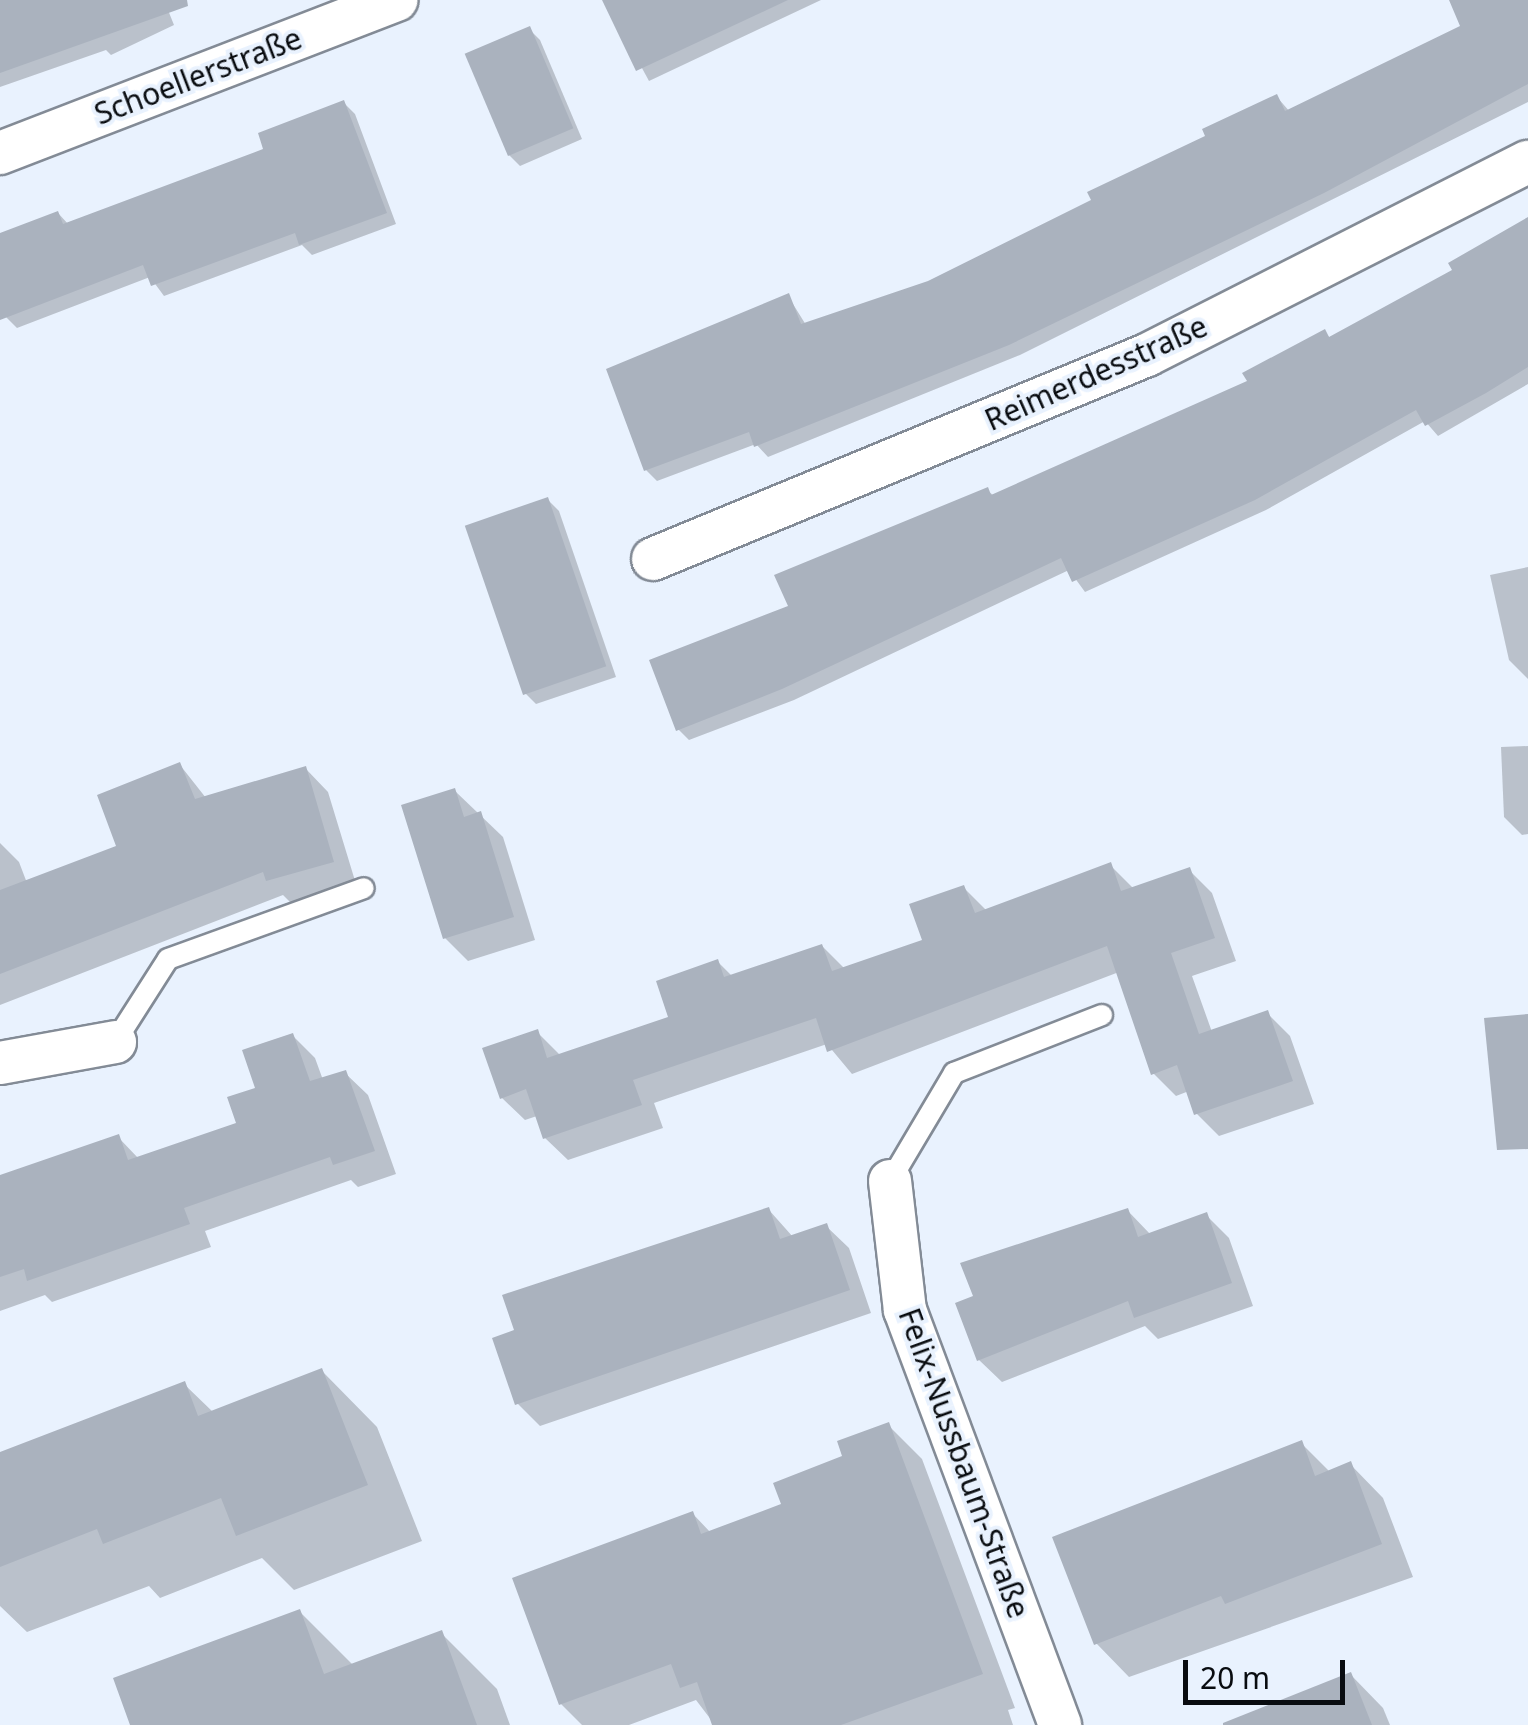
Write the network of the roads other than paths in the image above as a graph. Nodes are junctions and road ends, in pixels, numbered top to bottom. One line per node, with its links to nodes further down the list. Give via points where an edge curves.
1 (396, 0): 2 (street, Schoellerstraße)
2 (0, 153)
3 (1528, 162): 4 (street, Reimerdesstraße, via 1147,355)
4 (653, 560)
5 (364, 888): 7 (lane, via 168,960)
6 (1102, 1015): 9 (lane, Felix-Nussbaum-Straße, via 954,1073)
7 (116, 1042): 8 (street)
8 (0, 1063)
9 (890, 1181): 10 (street, Felix-Nussbaum-Straße, via 904,1310)
10 (1060, 1725)

